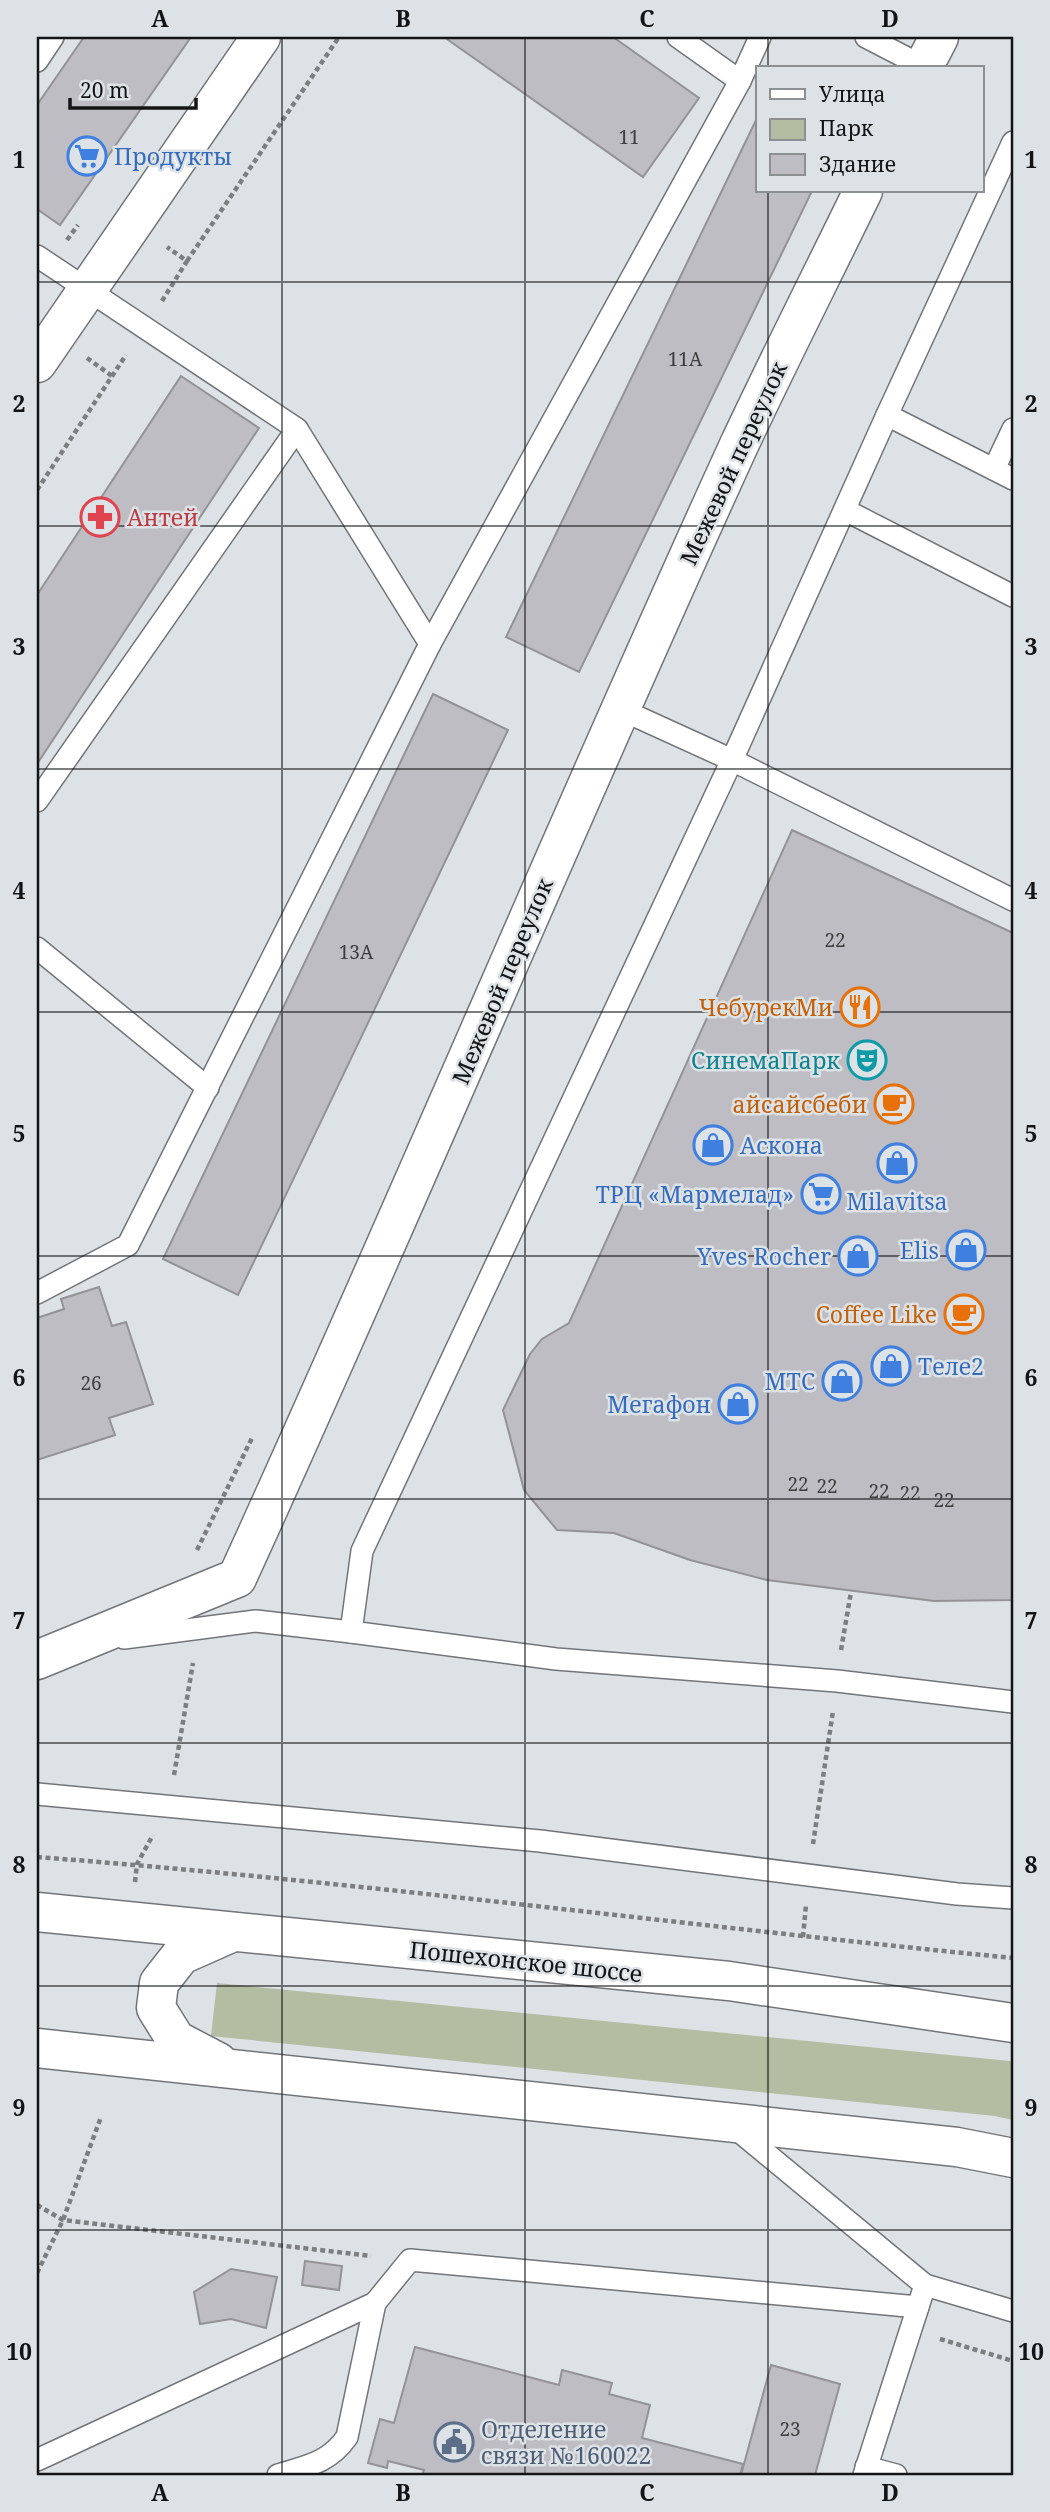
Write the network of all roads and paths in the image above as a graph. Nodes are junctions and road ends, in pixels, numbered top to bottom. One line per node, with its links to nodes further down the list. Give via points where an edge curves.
1 (53, 37): 8 (lane)
2 (261, 37): 14 (main road)
3 (339, 37): 13 (path)
4 (678, 37): 9 (lane)
5 (760, 37): 9 (lane)
6 (866, 37): 7 (lane)
7 (929, 57)
8 (37, 61)
9 (740, 81): 22 (lane)
10 (1013, 142): 16 (lane)
11 (863, 192): 23 (main road, Межевой переулок, via 741,441)
12 (37, 256): 14 (lane)
13 (187, 261)
14 (87, 290): 15 (main road); 17 (lane)
15 (37, 363)
16 (887, 415): 19 (lane); 20 (lane)
17 (297, 429): 22 (lane); 25 (lane)
18 (1013, 429): 19 (lane)
19 (1004, 474)
20 (845, 510): 21 (lane); 24 (lane)
21 (1013, 596)
22 (430, 644): 28 (lane)
23 (620, 709): 24 (lane); 32 (main road, Межевой переулок, via 237,1578)
24 (732, 761): 26 (lane); 31 (lane, via 362,1550)
25 (37, 801)
26 (1013, 900)
27 (37, 948): 28 (lane)
28 (208, 1088): 29 (lane, via 128,1245)
29 (37, 1293)
30 (851, 1592): 33 (path)
31 (351, 1632): 32 (lane, via 256,1620); 34 (lane, via 556,1658)
32 (52, 1653)
33 (841, 1656)
34 (837, 1681): 35 (lane); 38 (path)
35 (1013, 1702)
36 (37, 1794): 38 (lane, via 439,1830)
37 (37, 1857): 42 (path, via 348,1885)
38 (809, 1874): 39 (lane); 42 (path)
39 (1013, 1898)
40 (37, 1912): 41 (main road, Пошехонское шоссе)
41 (234, 1931): 44 (main road, Пошехонское шоссе, via 729,1981); 46 (main road, via 181,1955 159,1983 156,2008 176,2040)
42 (803, 1937): 43 (path)
43 (1013, 1958)
44 (1013, 2023)
45 (37, 2048): 46 (main road)
46 (233, 2069): 48 (main road)
47 (101, 2117): 51 (path)
48 (730, 2123): 49 (main road, via 957,2147); 54 (lane)
49 (1013, 2158)
50 (37, 2205): 51 (path)
51 (63, 2220): 52 (path); 53 (path)
52 (410, 2260): 55 (lane); 56 (lane)
53 (37, 2273)
54 (925, 2286): 56 (lane); 57 (lane)
55 (375, 2303): 60 (lane); 62 (lane, via 347,2437 326,2459)
56 (918, 2307): 58 (lane)
57 (1013, 2311)
58 (911, 2330): 59 (path); 61 (lane)
59 (1013, 2361)
60 (37, 2460)
61 (865, 2471): 63 (lane)
62 (278, 2475)
63 (896, 2475)

